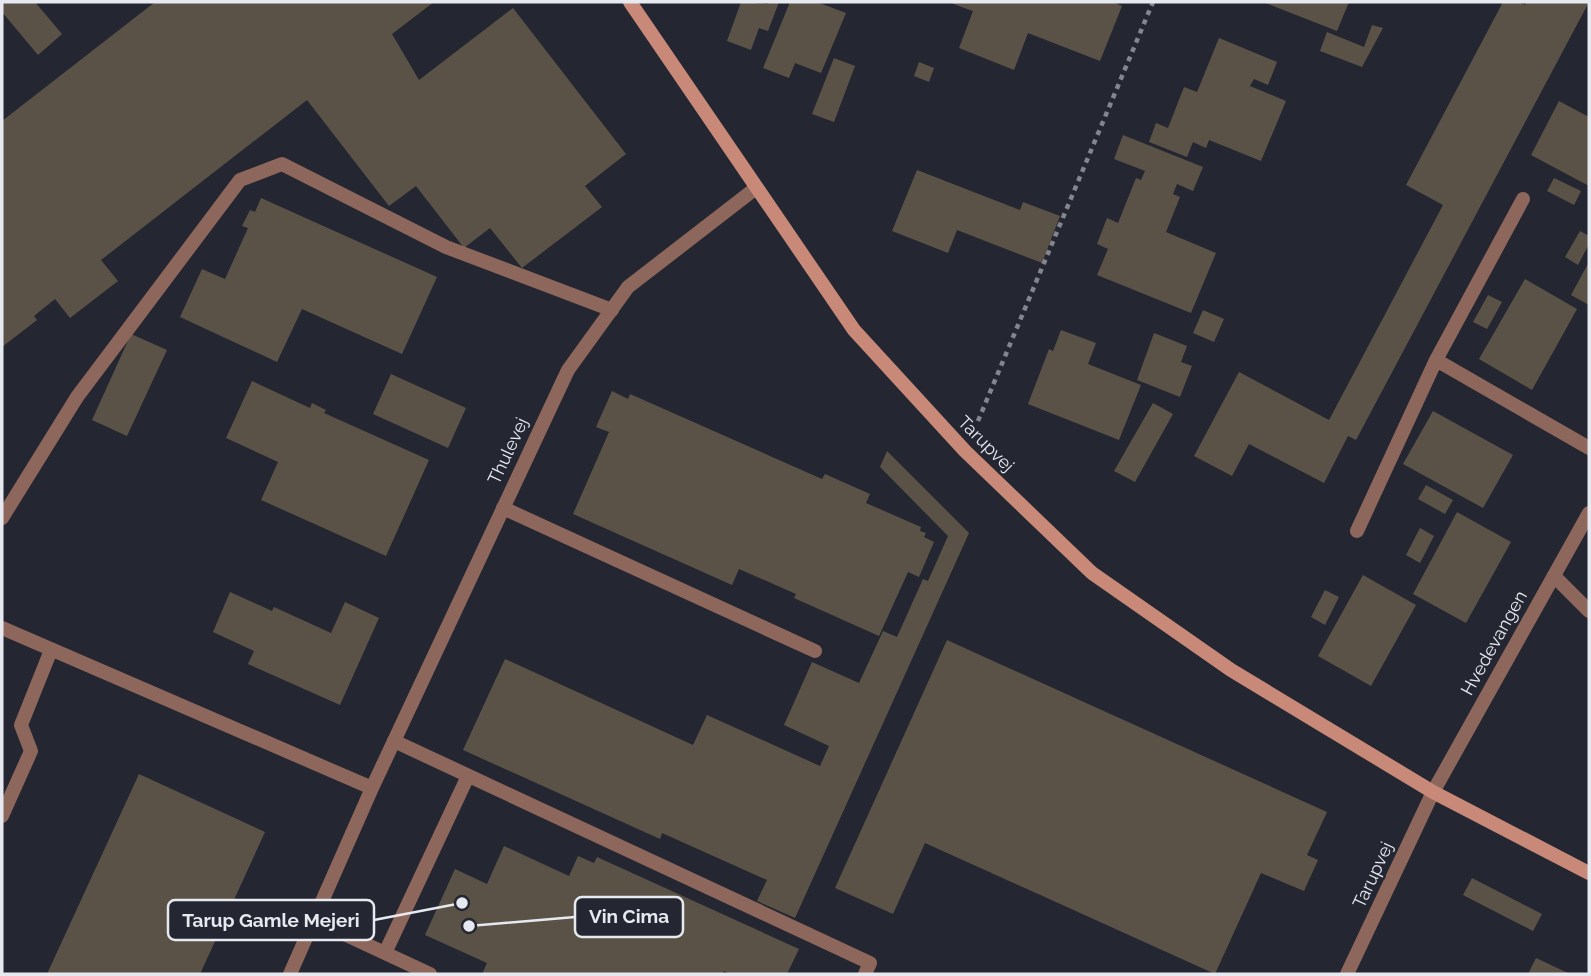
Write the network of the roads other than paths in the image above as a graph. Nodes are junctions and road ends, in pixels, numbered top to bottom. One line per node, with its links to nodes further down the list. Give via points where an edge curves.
1 (629, 2): 2 (street, Tarupvej)
2 (756, 188): 4 (street, Thulevej, via 628,287); 19 (street, Tarupvej, via 854,330 965,451 1093,573 1231,670)
3 (1523, 199): 5 (street)
4 (612, 310): 7 (street, Thulevej, via 568,370); 9 (street, via 446,247 282,164 240,180 77,397)
5 (1436, 360): 6 (street); 10 (street)
6 (1589, 448)
7 (503, 508): 15 (street); 16 (street, Thulevej)
8 (1589, 513): 11 (street, Hvedevangen)
9 (2, 518)
10 (1357, 531)
11 (1553, 576): 12 (street); 19 (street, Hvedevangen)
12 (1589, 611)
13 (2, 628): 14 (street)
14 (51, 650): 18 (street); 20 (street, via 21,725 31,751)
15 (815, 651)
16 (394, 741): 17 (street); 18 (street, Thulevej)
17 (468, 776): 23 (street); 26 (street, via 870,963)
18 (372, 788): 22 (street, Thulevej)
19 (1433, 792): 21 (street, Tarupvej); 27 (street, Tarupvej)
20 (2, 816)
21 (1589, 873)
22 (314, 920): 23 (street); 24 (street, Thulevej)
23 (385, 953): 25 (street)
24 (290, 974)
25 (430, 974)
26 (865, 974)
27 (1347, 974)

